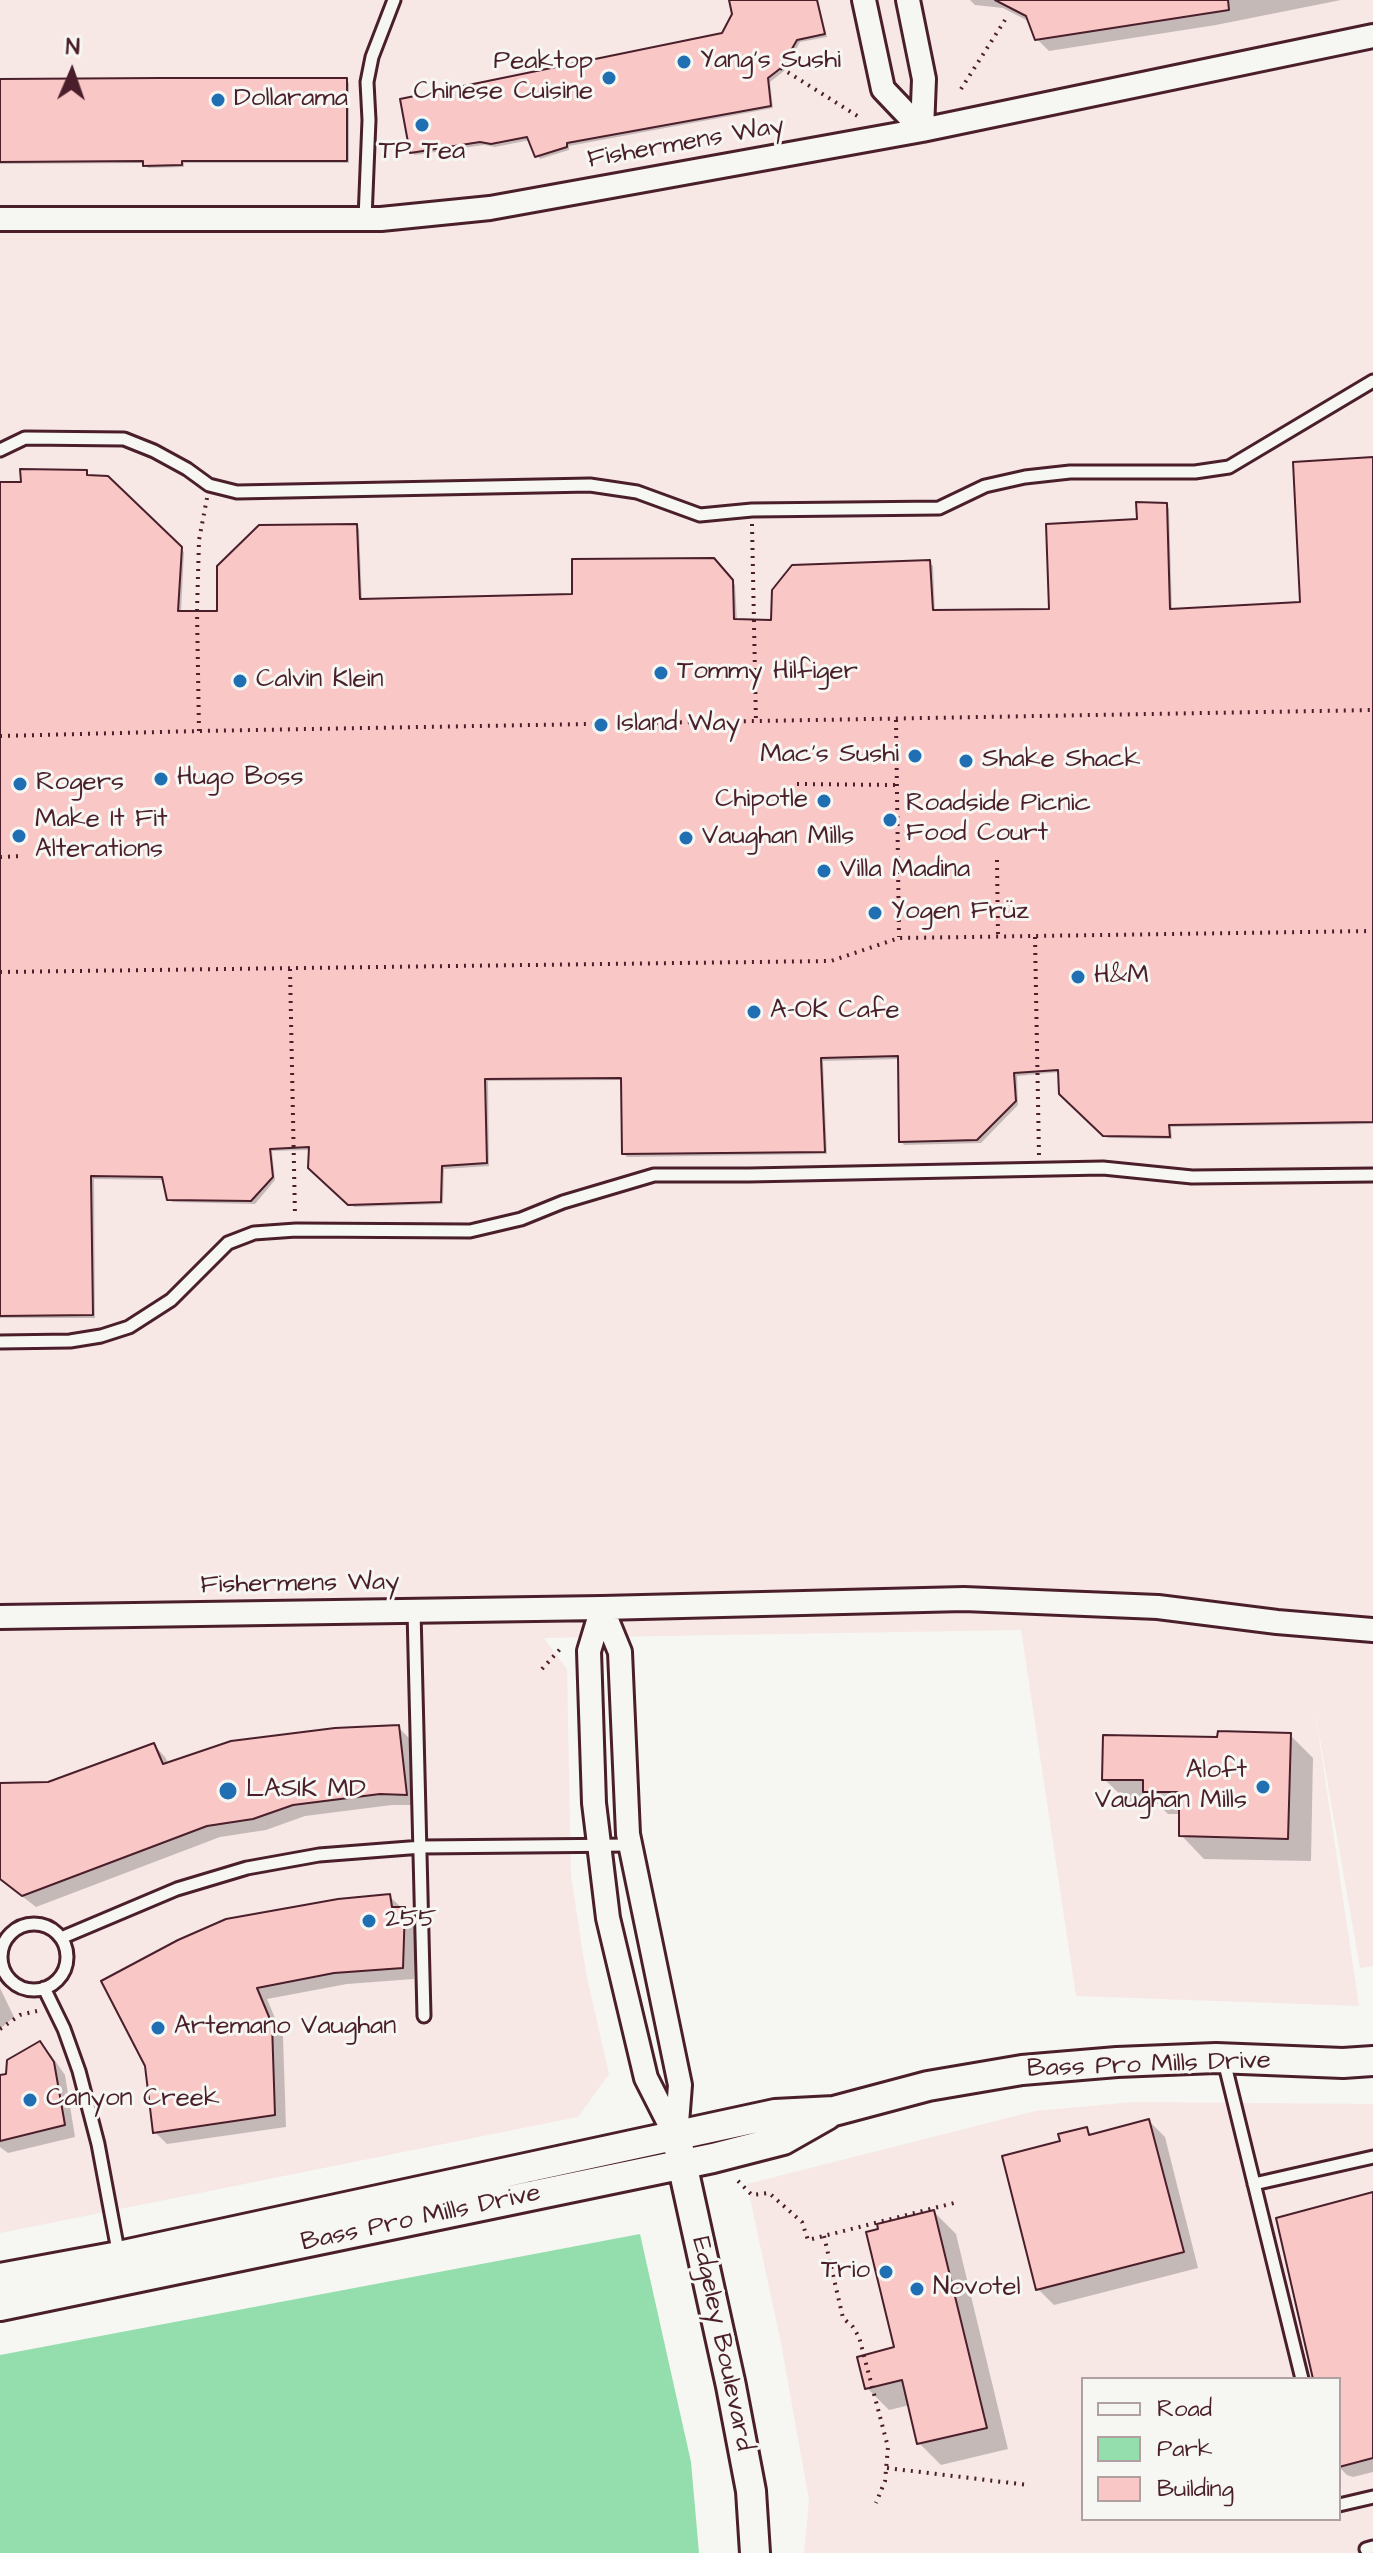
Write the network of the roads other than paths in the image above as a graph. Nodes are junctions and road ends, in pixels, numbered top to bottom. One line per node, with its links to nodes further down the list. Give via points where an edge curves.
1 (394, 0): 7 (lane, via 367,82)
2 (864, 0): 5 (street, via 883,89)
3 (908, 0): 5 (street, via 924,79)
4 (1373, 36): 5 (street, Fishermens Way)
5 (922, 130): 7 (street, Fishermens Way, via 490,208)
6 (0, 219): 7 (street, Fishermens Way)
7 (365, 219)
8 (1373, 381): 9 (lane, via 1229,467 1025,477 985,486 939,508 700,515 637,492 590,485 237,492 209,485 124,439 25,438)
9 (0, 450)
10 (1373, 1175): 11 (lane, via 1192,1177 1103,1168 654,1175 470,1231 254,1233 228,1243 171,1300 129,1327 70,1341)
11 (0, 1342)
12 (602, 1608): 13 (street, Fishermens Way); 15 (street, Fishermens Way, via 964,1599 1158,1607); 16 (street, via 620,1652); 17 (street, via 589,1651)
13 (414, 1611): 14 (street, Fishermens Way); 18 (lane)
14 (0, 1617)
15 (1373, 1630)
16 (631, 1845): 17 (lane); 25 (street, via 680,2085)
17 (599, 1846): 18 (lane); 25 (street, via 608,1918 646,2078)
18 (422, 1847): 19 (lane, via 319,1855 247,1868 177,1889); 22 (lane)
19 (61, 1938): 20 (lane, via 53,1929 31,1923); 21 (lane, via 64,1971)
20 (2, 1941): 21 (lane, via 6,1976 25,1989)
21 (44, 1988): 28 (lane, via 79,2071)
22 (424, 2016)
23 (1223, 2058): 24 (street, Bass Pro Mills Drive); 25 (street, Bass Pro Mills Drive, via 1022,2070 928,2086 834,2111 775,2114); 27 (lane)
24 (1373, 2061)
25 (679, 2151): 28 (street, Bass Pro Mills Drive); 30 (street, Bass Pro Mills Drive); 34 (street, Edgeley Boulevard, via 751,2491)
26 (1373, 2157): 27 (lane)
27 (1254, 2184): 31 (lane)
28 (119, 2256): 29 (street, Bass Pro Mills Drive)
29 (0, 2278)
30 (0, 2306)
31 (1302, 2377)
32 (1373, 2497): 33 (lane)
33 (1341, 2505)
34 (755, 2553)

